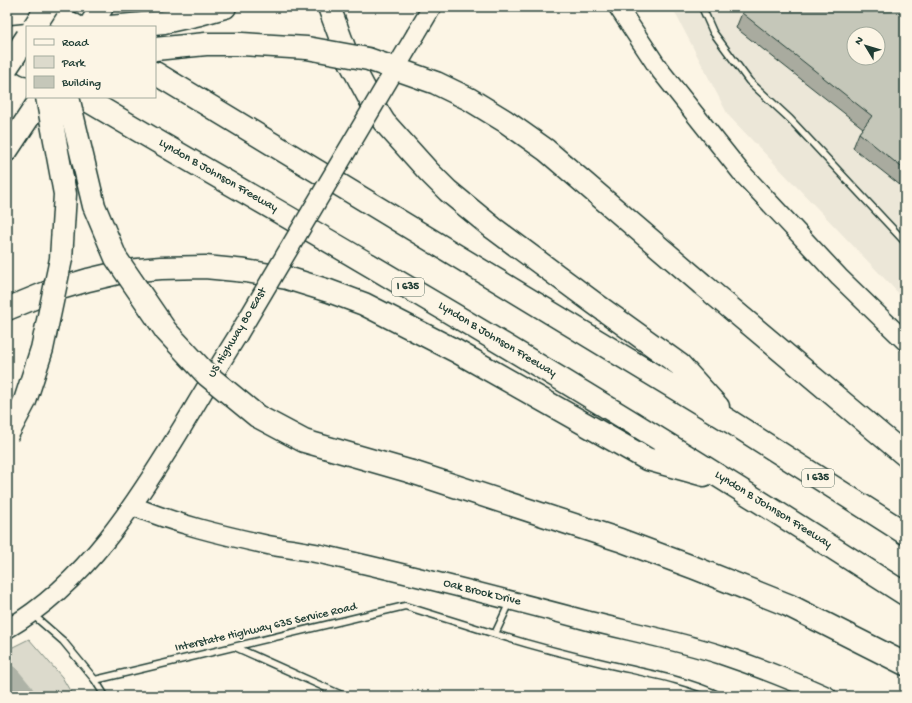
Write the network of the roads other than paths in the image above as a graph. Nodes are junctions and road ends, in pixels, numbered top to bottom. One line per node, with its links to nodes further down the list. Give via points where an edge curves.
1 (28, 7): 10 (highway)
2 (43, 7): 13 (highway)
3 (48, 7): 11 (highway, bridge); 12 (highway)
4 (102, 7): 14 (highway)
5 (225, 7): 15 (highway, via 164,22)
6 (329, 7): 34 (highway, via 348,58 371,101 384,122 429,172 492,228 680,365)
7 (432, 7): 38 (main road, US Highway 80 East, bridge, via 238,335)
8 (618, 7): 33 (main road, via 659,69 740,172 838,277)
9 (702, 7): 31 (lane, via 713,32 749,82 790,119)
10 (33, 26)
11 (34, 26)
12 (53, 26)
13 (75, 26)
14 (90, 26)
15 (121, 26)
16 (7, 36): 17 (highway)
17 (26, 36)
18 (26, 38): 24 (highway, bridge)
19 (156, 49): 36 (highway, bridge, via 213,44 306,48 368,60 436,83 469,99 546,150)
20 (7, 52): 23 (highway)
21 (26, 59): 22 (highway)
22 (7, 60)
23 (26, 63)
24 (7, 67)
25 (156, 74): 34 (highway, I 635)
26 (41, 98): 30 (highway)
27 (47, 98): 35 (highway, bridge, via 65,194 61,259 42,349 25,401)
28 (68, 98): 46 (highway, bridge, via 94,206 116,258 166,331 207,375 257,416 304,441 412,472 620,540 695,568 788,605)
29 (84, 98): 37 (highway, Lyndon B Johnson Freeway / I 635, via 410,288)
30 (7, 150)
31 (905, 242)
32 (7, 310): 37 (highway, via 51,291 126,271 205,267 287,278 364,304 392,318 456,351 647,459)
33 (905, 341)
34 (731, 422): 39 (highway, I 635)
35 (7, 436)
36 (905, 456)
37 (731, 482): 40 (highway, Lyndon B Johnson Freeway / I 635)
38 (133, 506): 41 (main road, Oak Brook Drive, via 192,526); 42 (main road, US Highway 80 East, via 97,551 52,597)
39 (905, 533)
40 (905, 594)
41 (510, 600): 44 (lane); 51 (main road, Oak Brook Drive, via 722,655)
42 (31, 613): 43 (main road, US Highway 80 East); 47 (lane, via 63,641)
43 (7, 629)
44 (495, 634): 45 (lane, Interstate Highway 635 Service Road, via 405,606); 50 (lane, Interstate Highway 635 Service Road, via 540,648 669,679)
45 (235, 647): 47 (lane, Interstate Highway 635 Service Road); 49 (lane)
46 (905, 664)
47 (95, 680): 48 (lane)
48 (105, 696)
49 (344, 696)
50 (720, 696)
51 (827, 696)

